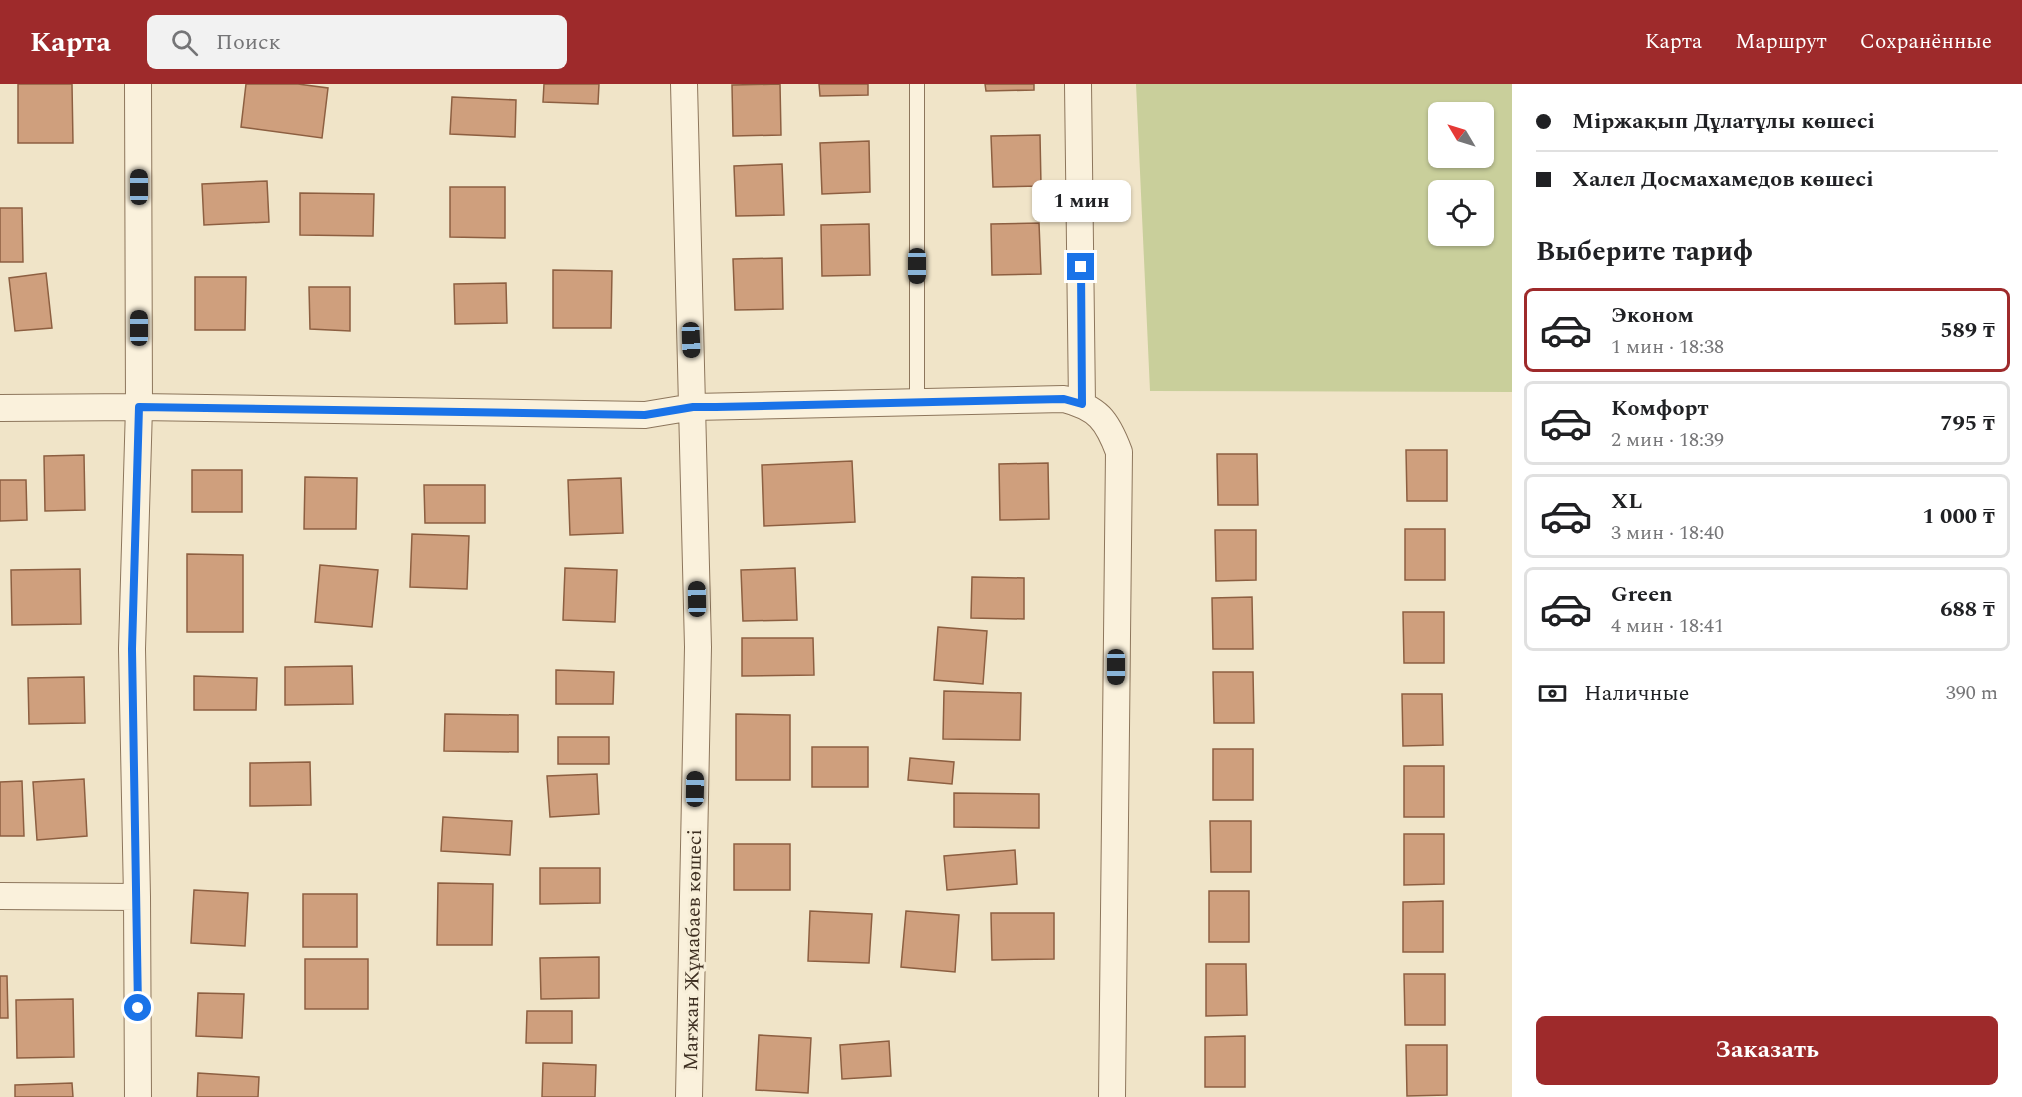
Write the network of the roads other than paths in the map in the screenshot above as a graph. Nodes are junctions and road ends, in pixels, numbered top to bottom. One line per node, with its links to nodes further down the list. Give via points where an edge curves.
1 (138, 84): 7 (street)
2 (684, 84): 8 (street, Мағжан Жұмабаев көшесі)
3 (917, 84): 5 (lane)
4 (1078, 84): 6 (street)
5 (918, 402): 6 (street, via 1064,399); 8 (street)
6 (1082, 404): 14 (street, via 1110,428 1119,452)
7 (139, 407): 8 (street, via 645,415); 9 (street); 11 (street, via 132,649)
8 (693, 407): 13 (street, Мағжан Жұмабаев көшесі, via 698,647)
9 (0, 408)
10 (0, 896): 11 (street)
11 (137, 897): 12 (street)
12 (138, 1097)
13 (689, 1097)
14 (1112, 1097)

